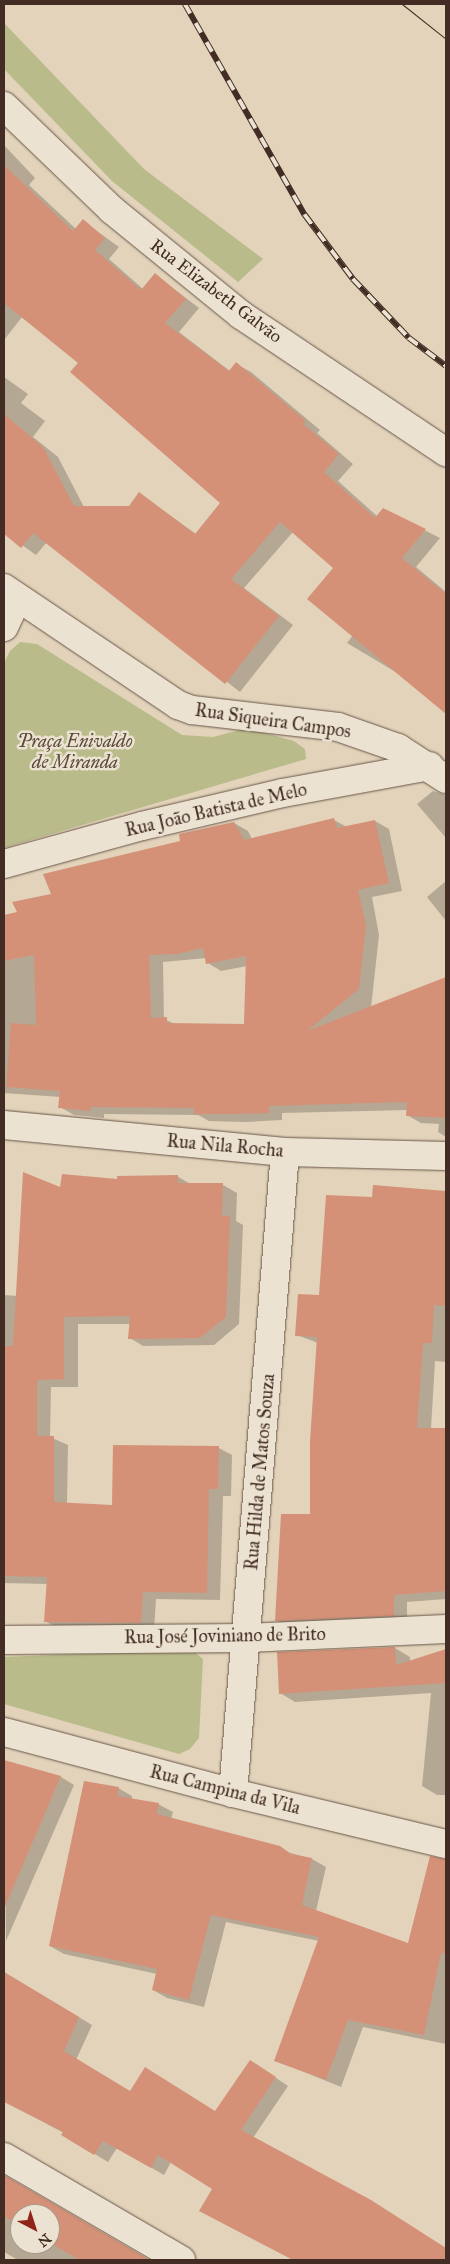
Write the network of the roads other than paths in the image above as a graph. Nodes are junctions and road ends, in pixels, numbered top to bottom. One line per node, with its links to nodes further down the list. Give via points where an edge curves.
1 (4, 106): 2 (street, Rua Elizabeth Galvão, via 112,210 241,315)
2 (446, 452)
3 (10, 593): 4 (street); 5 (street, Rua Siqueira Campos, via 178,705 192,710 338,727 398,748)
4 (4, 628)
5 (438, 772): 6 (street, Rua João Batista de Melo, via 274,796 142,826)
6 (4, 864)
7 (4, 1125): 8 (street, Rua Nila Rocha)
8 (285, 1152): 9 (street, Rua Nila Rocha); 11 (street, Rua Hilda de Matos Souza)
9 (446, 1156)
10 (446, 1629): 11 (street, Rua José Joviniano de Brito)
11 (247, 1638): 12 (street, Rua José Joviniano de Brito); 14 (street, Rua Hilda de Matos Souza)
12 (4, 1640)
13 (4, 1732): 14 (street, Rua Campina da Vila)
14 (233, 1793): 15 (street, Rua Campina da Vila)
15 (446, 1844)
16 (4, 2157): 17 (street)
17 (181, 2260)

